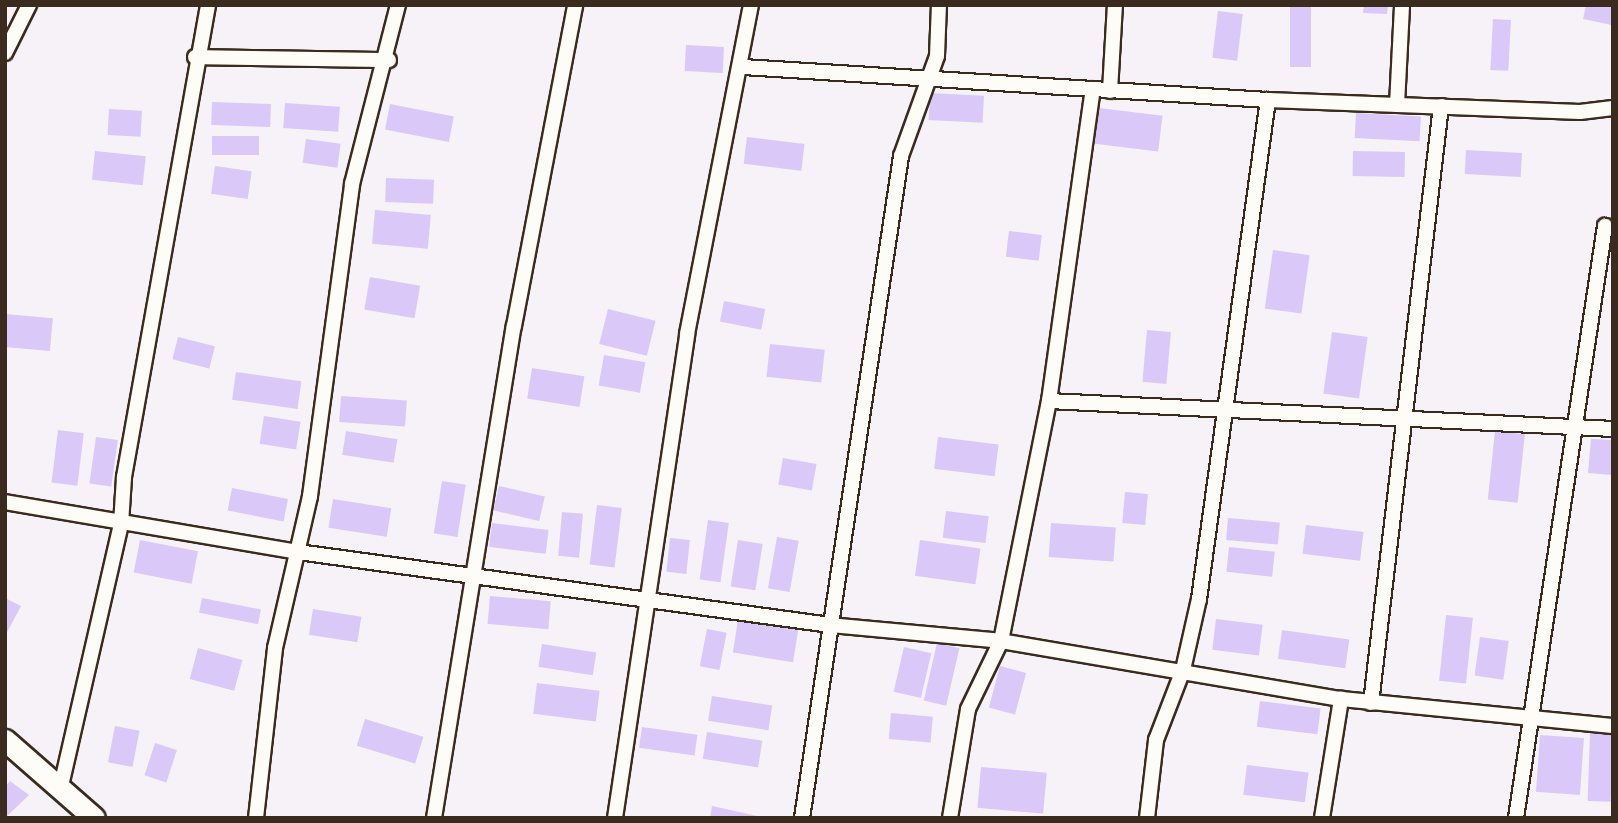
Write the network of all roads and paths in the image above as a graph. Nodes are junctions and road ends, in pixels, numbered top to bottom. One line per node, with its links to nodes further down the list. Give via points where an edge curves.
1 (29, 5): 9 (street)
2 (208, 5): 10 (street)
3 (398, 5): 11 (street)
4 (575, 5): 29 (street)
5 (751, 5): 12 (street)
6 (939, 5): 13 (street)
7 (1115, 5): 15 (street)
8 (1402, 5): 17 (street)
9 (5, 53)
10 (195, 57): 11 (street); 27 (street)
11 (389, 60): 28 (street, via 352,184)
12 (743, 67): 13 (street); 30 (street, via 687,334)
13 (930, 79): 14 (street); 31 (street, via 901,156)
14 (1093, 89): 15 (street); 21 (street)
15 (1110, 91): 16 (street)
16 (1268, 100): 17 (street); 22 (street)
17 (1397, 104): 18 (street)
18 (1441, 106): 19 (street); 23 (street)
19 (1613, 108)
20 (1605, 226): 24 (street)
21 (1049, 401): 22 (street); 32 (street)
22 (1224, 406): 23 (street); 33 (street)
23 (1405, 415): 24 (street); 35 (street)
24 (1574, 427): 25 (street); 36 (street)
25 (1613, 429)
26 (5, 502): 27 (street)
27 (121, 524): 28 (street); 39 (street)
28 (298, 552): 29 (street); 41 (street, via 275,648)
29 (475, 574): 30 (street); 42 (street)
30 (645, 599): 31 (street); 43 (street)
31 (831, 625): 32 (street); 44 (street)
32 (1001, 641): 33 (street); 45 (street, via 968,709)
33 (1183, 670): 34 (street); 46 (street, via 1156,740)
34 (1340, 699): 35 (street); 47 (street)
35 (1371, 703): 36 (street)
36 (1534, 715): 37 (street); 48 (street)
37 (1613, 726)
38 (5, 740): 39 (street)
39 (61, 786): 40 (street)
40 (94, 818)
41 (256, 818)
42 (433, 818)
43 (615, 818)
44 (802, 818)
45 (950, 818)
46 (1147, 818)
47 (1322, 818)
48 (1516, 818)

